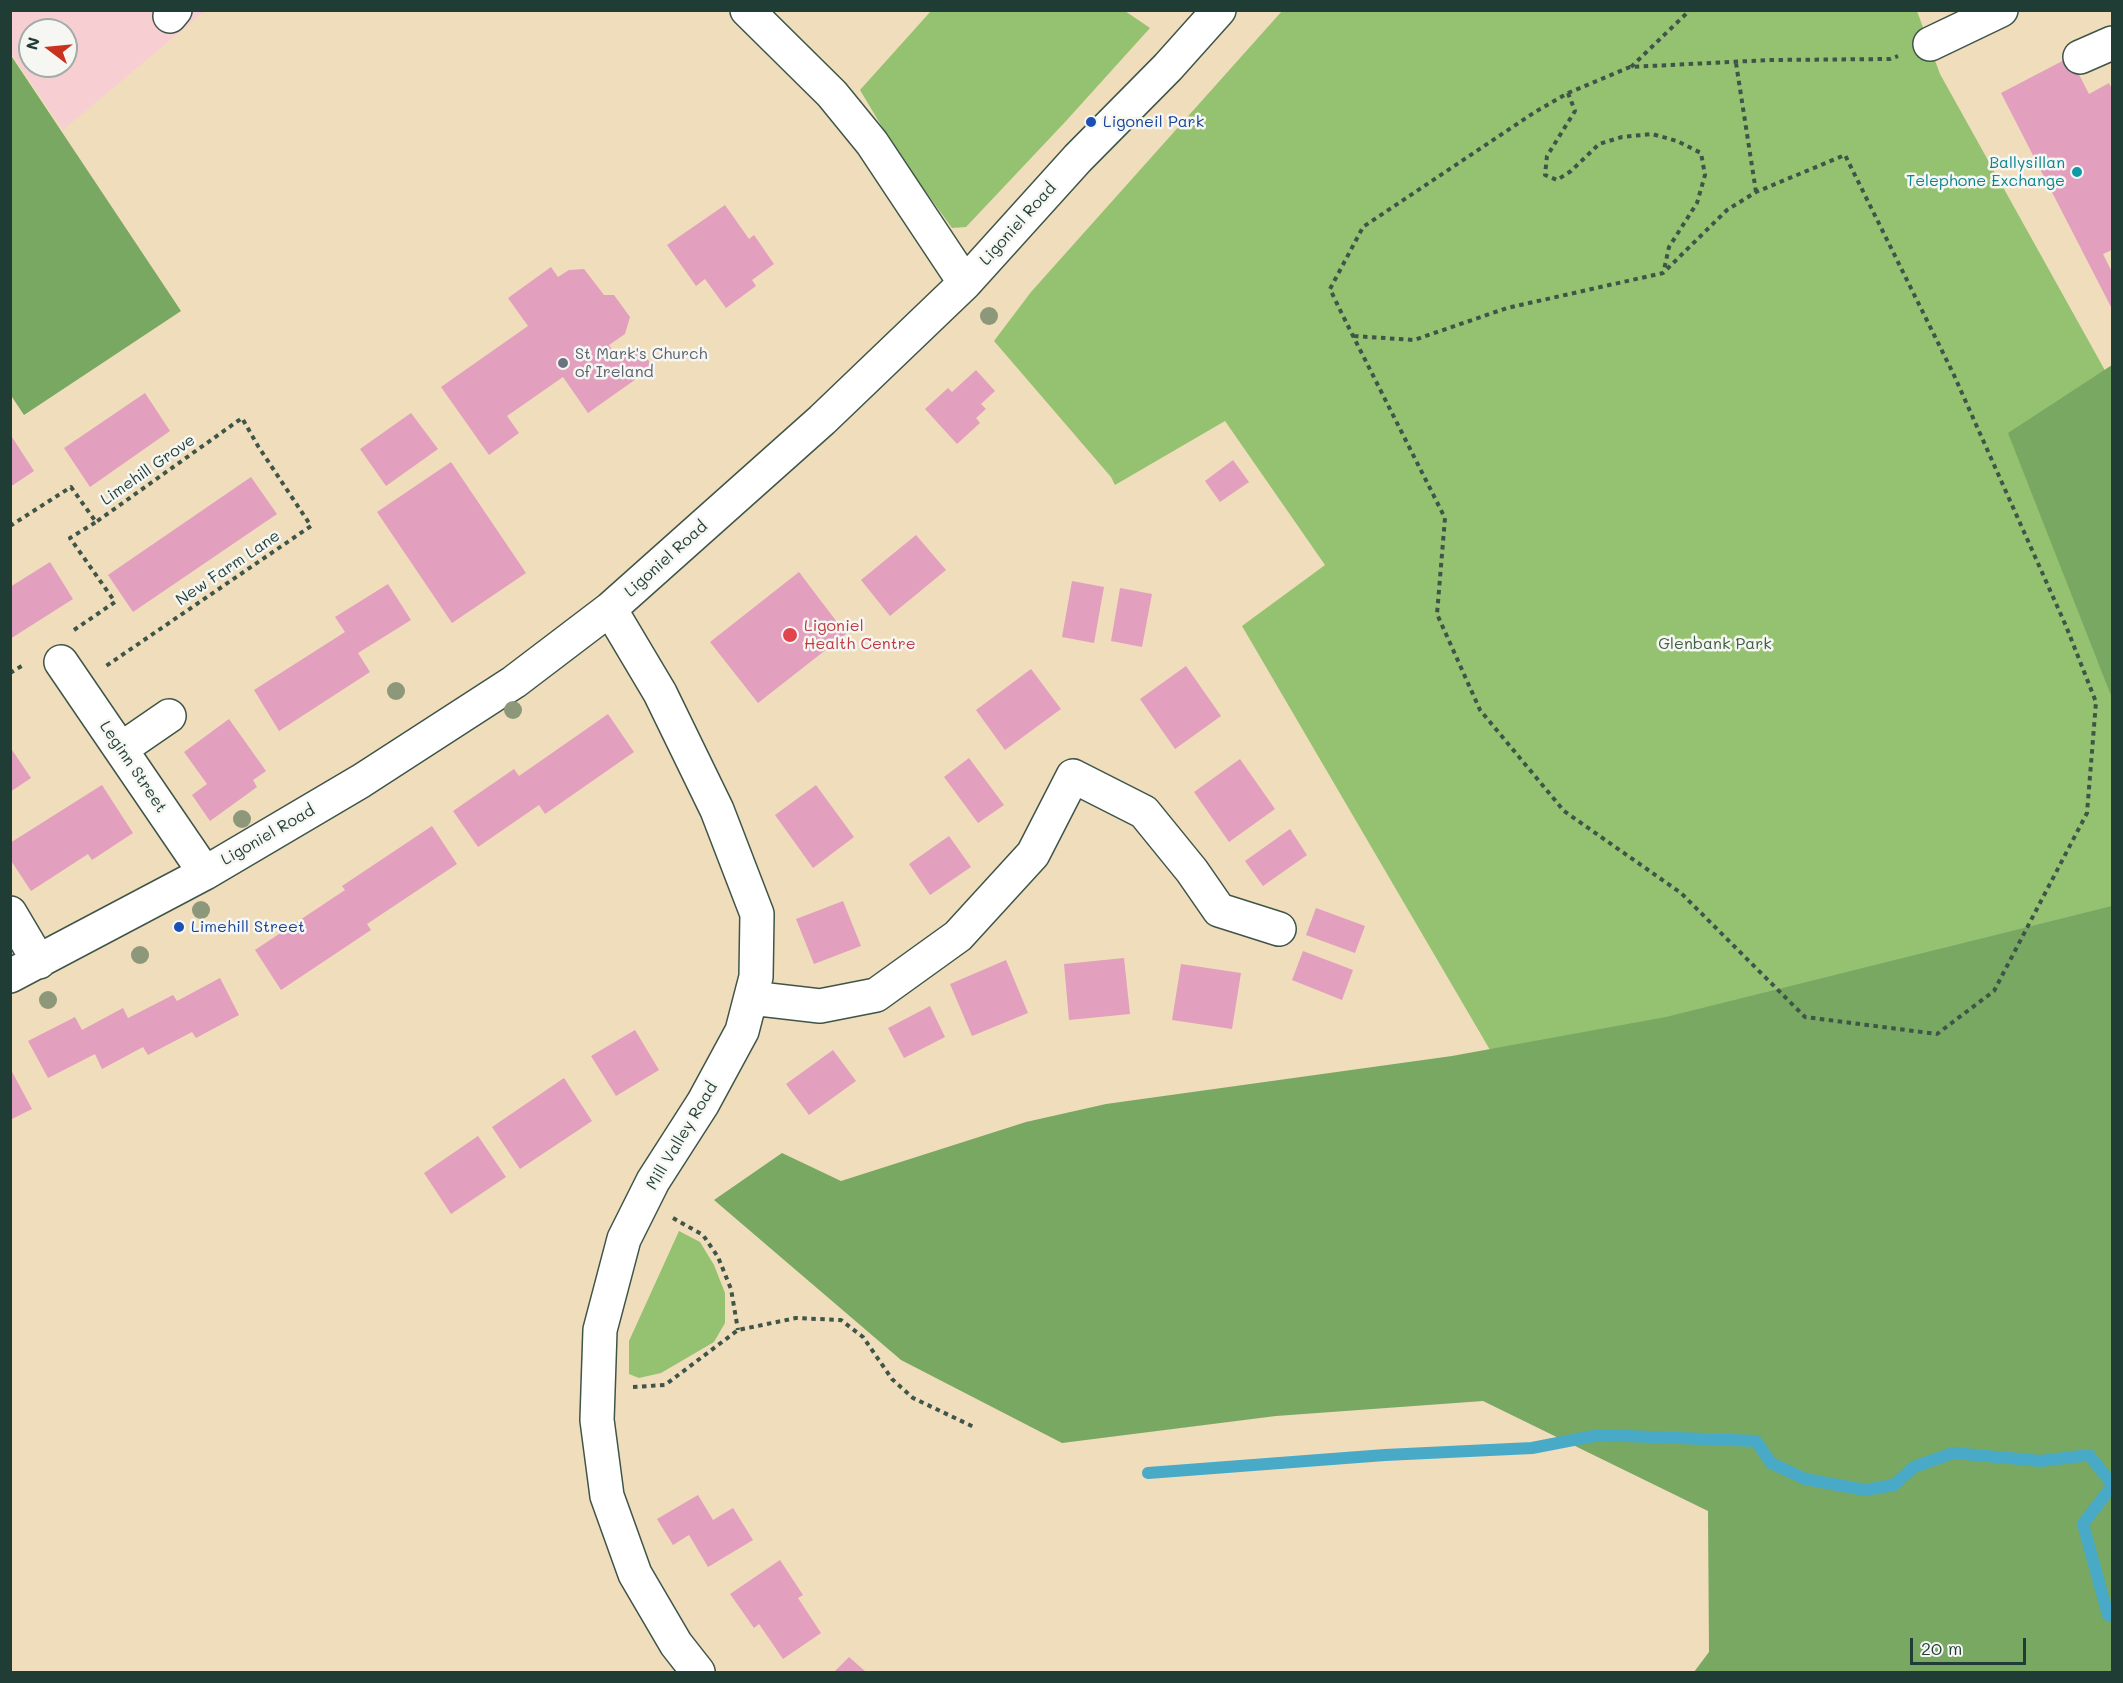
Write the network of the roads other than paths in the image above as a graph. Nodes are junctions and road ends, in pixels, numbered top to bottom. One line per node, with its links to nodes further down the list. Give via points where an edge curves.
1 (747, 10): 7 (street, via 832,94 872,143)
2 (1219, 10): 7 (street, Ligoniel Road)
3 (2001, 10): 5 (street)
4 (2112, 43): 6 (street)
5 (1930, 44)
6 (2080, 57)
7 (965, 283): 8 (street, Ligoniel Road, via 822,420)
8 (610, 609): 12 (street, Ligoniel Road, via 505,688); 16 (street, Mill Valley Road, via 660,693 712,800 757,914 756,977)
9 (69, 660): 11 (street, Leginn Street)
10 (170, 716): 11 (street)
11 (121, 749): 12 (street, Leginn Street)
12 (205, 873): 15 (street, Ligoniel Road)
13 (10, 913): 15 (street)
14 (1279, 929): 16 (street, via 1219,910 1144,812 1073,776 1033,854 958,936 876,995 820,1006)
15 (25, 968)
16 (751, 998): 17 (street, Mill Valley Road, via 742,1031 703,1103 653,1181 624,1239 600,1330 597,1420 608,1496 635,1574 676,1644)
17 (698, 1672)

